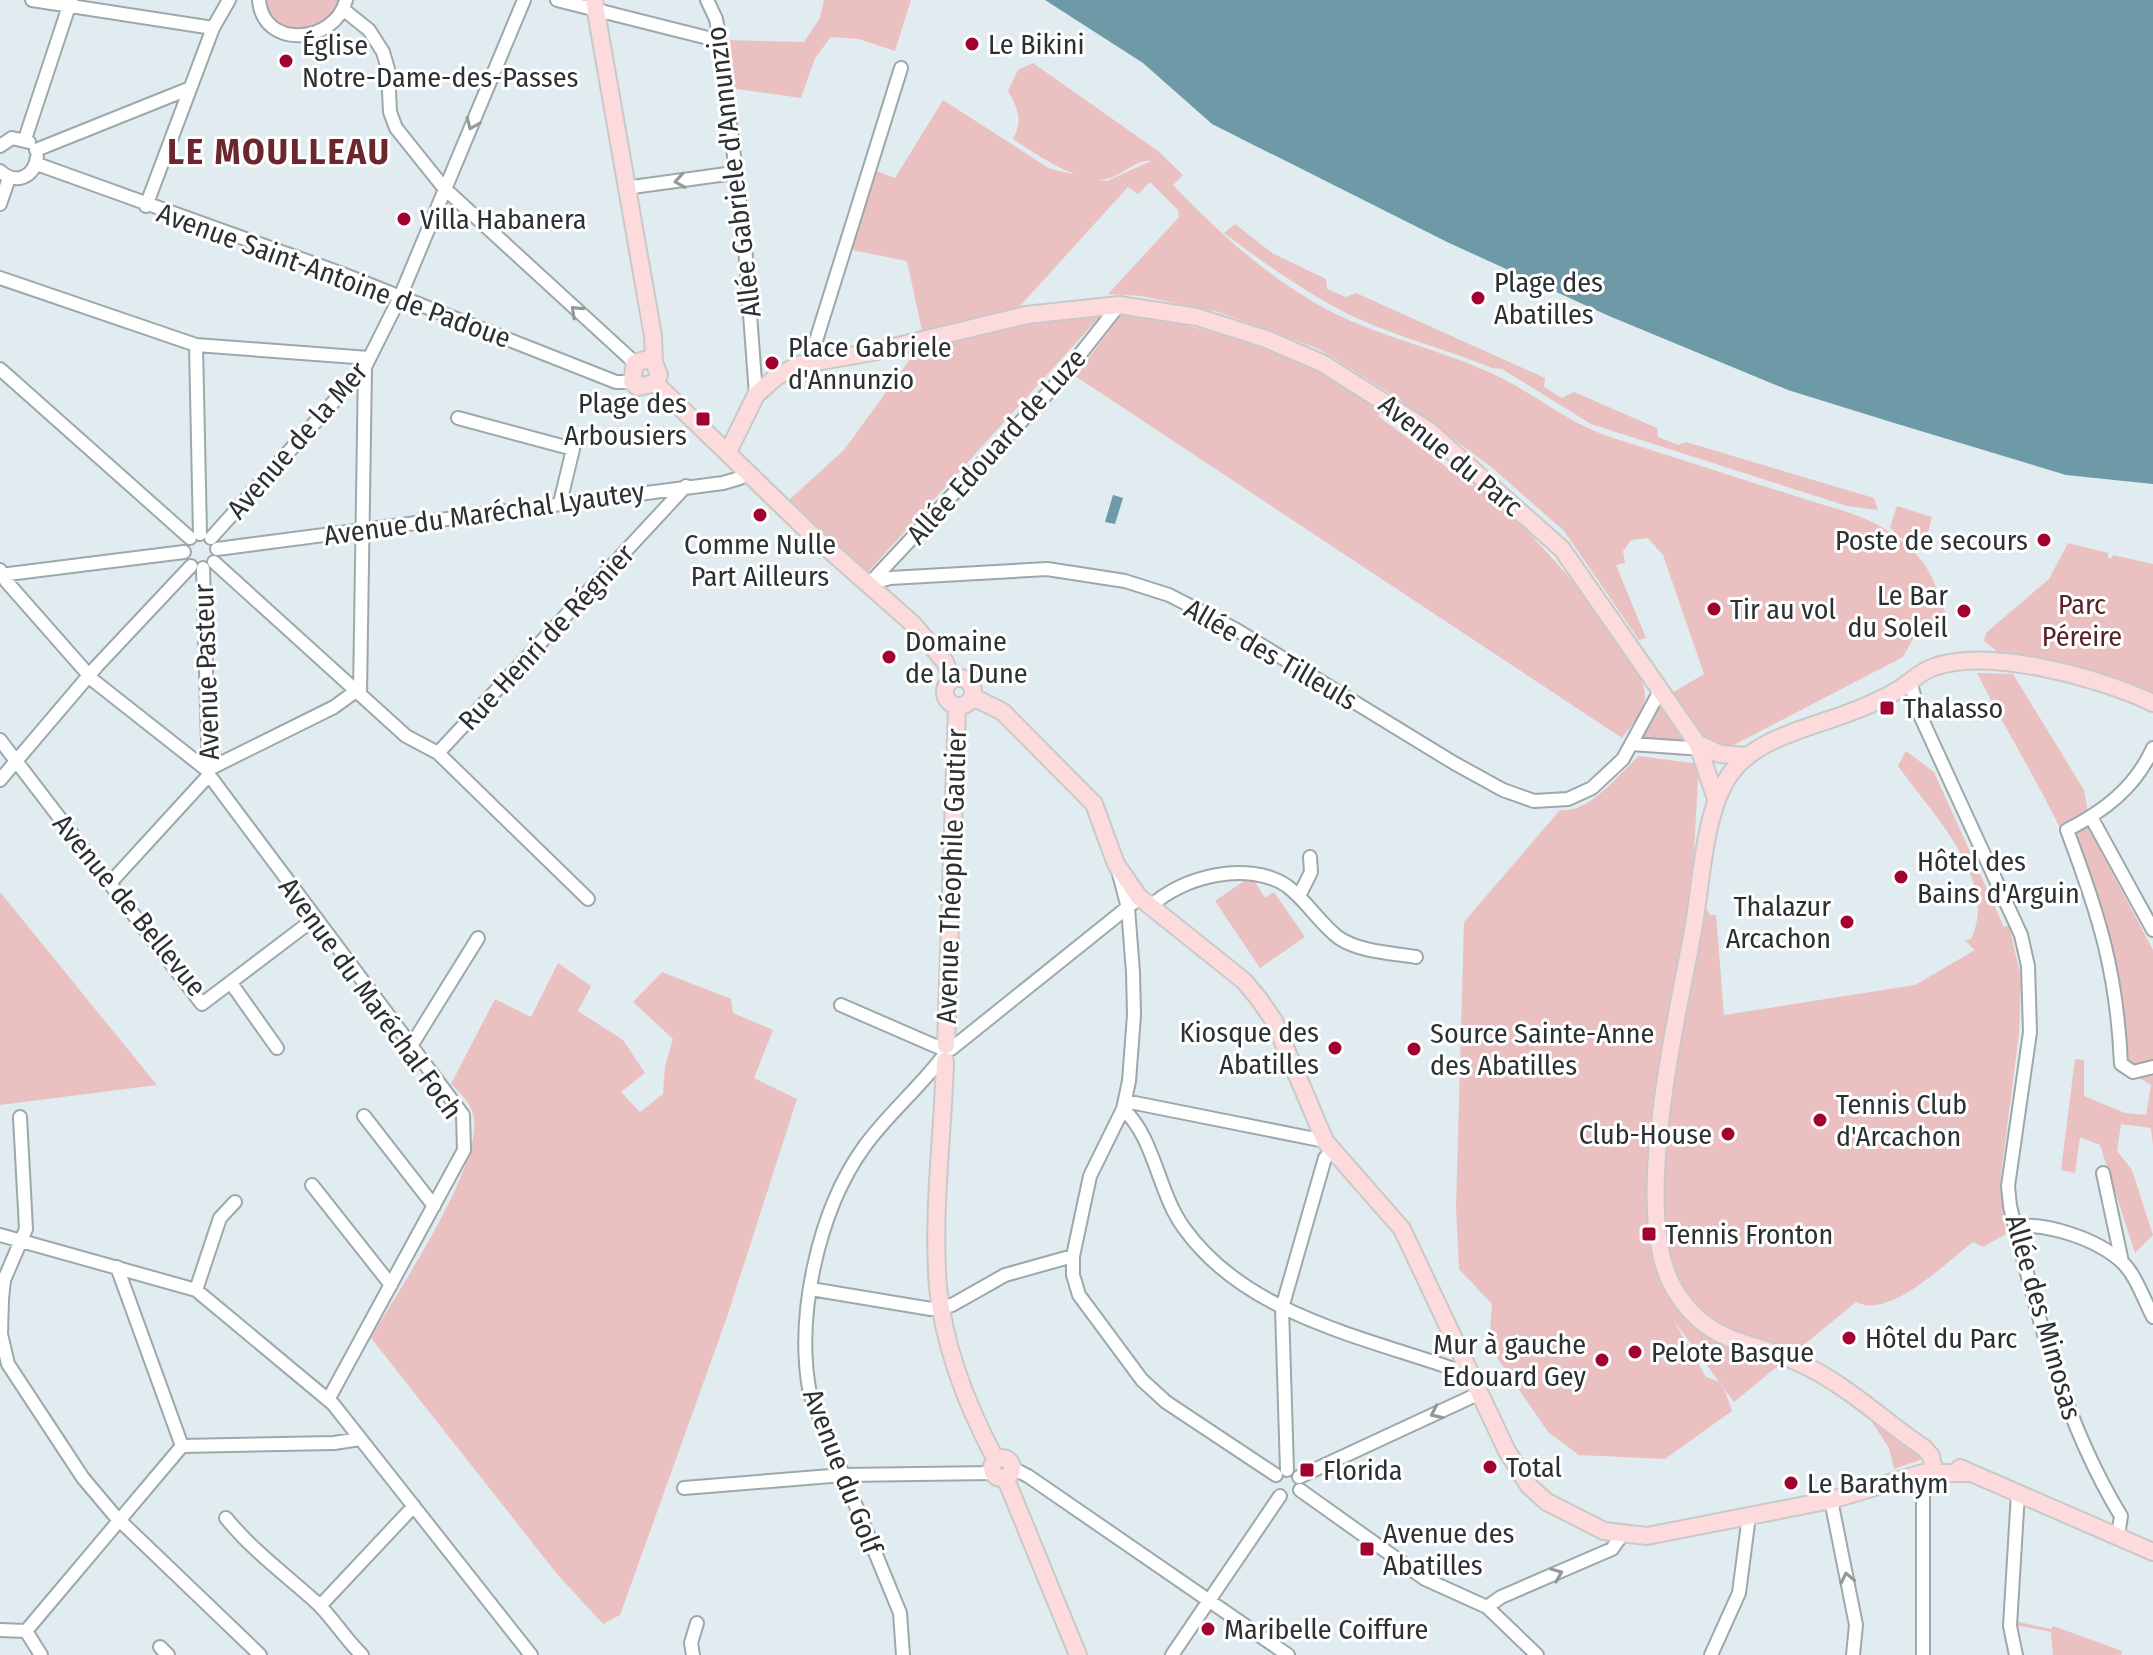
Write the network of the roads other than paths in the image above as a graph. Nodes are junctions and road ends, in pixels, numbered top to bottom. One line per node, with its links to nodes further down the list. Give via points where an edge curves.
1 (32, 0): 7 (street)
2 (229, 0): 10 (street)
3 (259, 0): 8 (street, via 268,23 280,32 305,36 329,26)
4 (524, 0): 20 (street, Avenue de la Mer, one-way to 20)
5 (557, 0): 9 (street)
6 (707, 0): 11 (street, Allée Gabriele d'Annunzio)
7 (70, 3): 10 (street); 14 (street)
8 (345, 5): 20 (street, via 383,52 396,128)
9 (595, 6): 11 (street); 21 (main road)
10 (213, 28): 13 (street)
11 (720, 41): 18 (street, Allée Gabriele d'Annunzio)
12 (901, 68): 31 (street)
13 (188, 89): 16 (street); 23 (street)
14 (25, 139): 15 (street, via 12,138); 16 (street)
15 (0, 146)
16 (36, 150): 17 (street)
17 (37, 164): 19 (street, via 29,175); 23 (street, Avenue Saint-Antoine de Padoue)
18 (734, 173): 21 (street, one-way to 21); 35 (street, Allée Gabriele d'Annunzio)
19 (4, 174): 22 (street)
20 (444, 188): 25 (street, Avenue de la Mer); 30 (street, one-way to 20)
21 (625, 188): 29 (main road, via 636,229)
22 (0, 204)
23 (146, 206): 25 (street, Avenue Saint-Antoine de Padoue)
24 (0, 278): 27 (street)
25 (400, 297): 28 (street, Avenue de la Mer); 33 (street, Avenue Saint-Antoine de Padoue, via 616,382)
26 (1119, 305): 31 (main road, Avenue du Parc, via 1026,315); 46 (street, Allée Edouard de Luze, via 1059,381); 50 (main road, Avenue du Parc, via 1197,317 1266,339 1359,384 1428,430 1562,549)
27 (196, 345): 28 (street); 42 (street)
28 (367, 362): 41 (street); 42 (street, Avenue de la Mer)
29 (654, 362): 30 (main road); 34 (main road, via 659,375)
30 (635, 363): 33 (main road)
31 (809, 363): 35 (main road, Avenue du Parc, via 776,377)
32 (0, 369): 42 (street)
33 (632, 382): 34 (main road, via 643,388)
34 (655, 383): 37 (main road)
35 (756, 395): 37 (main road, Avenue du Parc)
36 (458, 418): 40 (street, via 573,449)
37 (728, 452): 38 (main road)
38 (747, 470): 39 (street, Avenue du Maréchal Lyautey, via 723,483); 46 (main road)
39 (686, 486): 40 (street, Avenue du Maréchal Lyautey); 58 (street, Rue Henri de Régnier)
40 (560, 503): 41 (street, Avenue du Maréchal Lyautey)
41 (364, 529): 42 (street, Avenue du Maréchal Lyautey); 51 (street)
42 (205, 540): 43 (street); 44 (street)
43 (184, 552): 44 (street); 45 (street)
44 (203, 565): 47 (street); 51 (street); 63 (street, Avenue Pasteur)
45 (1, 573): 47 (street, Avenue du Maréchal Foch)
46 (869, 584): 48 (main road, via 921,634 945,662); 56 (street, Allée des Tilleuls, via 1047,569 1125,581 1169,595 1235,629 1466,770 1534,801 1568,799 1592,788)
47 (90, 676): 61 (street); 63 (street, Avenue du Maréchal Foch)
48 (952, 680): 52 (main road, via 967,680); 54 (main road, via 945,695)
49 (1910, 681): 53 (main road, via 1935,666 1956,662 2032,666 2095,679); 60 (main road); 92 (street, Allée des Mimosas, via 1919,713 2021,935 2028,966 2030,1032 2008,1186)
50 (1661, 689): 56 (street, Allée des Tilleuls); 59 (main road, Avenue du Parc)
51 (358, 693): 58 (street, via 406,736); 63 (street)
52 (973, 697): 54 (main road); 71 (main road, via 1003,712 1094,804 1116,864)
53 (2153, 703)
54 (957, 706): 80 (main road, Avenue Théophile Gautier)
55 (0, 740): 61 (street, Avenue de Bellevue)
56 (1631, 744): 59 (street)
57 (2153, 748): 66 (street, via 2127,788)
58 (438, 753): 70 (street)
59 (1707, 755): 60 (main road); 62 (main road); 65 (main road, Avenue du Parc)
60 (1747, 756): 62 (main road, Avenue du Parc)
61 (17, 762): 64 (street); 68 (street, Avenue de Bellevue)
62 (1733, 770): 65 (main road, Avenue du Parc)
63 (208, 772): 68 (street, Avenue Pasteur); 72 (street, Avenue du Maréchal Foch)
64 (0, 780)
65 (1716, 799): 109 (main road, Avenue du Parc, via 1662,1105 1657,1201 1661,1251 1678,1295 1712,1330 1806,1365 1924,1448)
66 (2091, 817): 73 (street); 81 (street, via 2067,830 2100,918 2116,987 2121,1064 2133,1072)
67 (1310, 857): 69 (street, via 1311,872)
68 (111, 882): 76 (street, Avenue de Bellevue, via 202,1004)
69 (1299, 896): 71 (street, Avenue du Golf, via 1256,874 1224,873); 75 (street, Avenue du Golf, via 1340,939)
70 (588, 899)
71 (1139, 904): 80 (street, Avenue du Golf); 84 (street); 87 (main road, via 1244,981 1259,999 1274,1021)
72 (314, 919): 76 (street, Avenue de Bellevue); 78 (street, Avenue du Maréchal Foch)
73 (2152, 926)
74 (478, 938): 78 (street)
75 (1416, 957)
76 (231, 983): 79 (street)
77 (841, 1005): 80 (street)
78 (411, 1046): 91 (street, Avenue du Maréchal Foch, via 463,1115 466,1132 464,1150)
79 (277, 1048)
80 (945, 1052): 82 (street, Avenue du Golf); 83 (main road, Avenue Théophile Gautier)
81 (2153, 1067)
82 (925, 1078): 83 (street); 99 (street, Avenue du Golf, via 865,1145 841,1183)
83 (944, 1086): 101 (main road, Avenue Théophile Gautier, via 936,1249)
84 (1124, 1105): 87 (street); 95 (street, via 1090,1176); 102 (street, via 1184,1229 1225,1273)
85 (364, 1116): 91 (street)
86 (20, 1117): 94 (street, via 26,1229)
87 (1328, 1146): 102 (street); 104 (main road, via 1402,1229)
88 (2103, 1173): 96 (street)
89 (312, 1185): 98 (street)
90 (235, 1202): 100 (street, via 220,1218)
91 (434, 1206): 98 (street, Avenue du Maréchal Foch)
92 (2015, 1226): 96 (street, via 2074,1234); 122 (street, Allée des Mimosas, via 2071,1415 2093,1470 2121,1516)
93 (0, 1235): 94 (street)
94 (22, 1242): 97 (street); 120 (street, via 4,1280 1,1334 8,1364 83,1478)
95 (1073, 1256): 101 (street, via 1005,1275); 112 (street, via 1079,1295 1142,1380 1166,1402)
96 (2122, 1262): 103 (street)
97 (117, 1267): 100 (street); 108 (street)
98 (391, 1285): 106 (street, Avenue du Maréchal Foch)
99 (811, 1289): 101 (street); 111 (street, Avenue du Golf, via 803,1359 810,1394)
100 (196, 1290): 106 (street)
101 (941, 1307): 110 (main road, Avenue Théophile Gautier, via 971,1407)
102 (1282, 1308): 104 (street); 112 (street)
103 (2153, 1317)
104 (1471, 1371): 105 (main road)
105 (1480, 1393): 112 (street, one-way to 112); 121 (main road, via 1529,1486 1565,1513)
106 (328, 1400): 107 (street)
107 (360, 1439): 108 (street); 117 (street)
108 (182, 1446): 120 (street)
109 (1930, 1469): 114 (main road, via 1957,1466); 116 (main road, via 1912,1470 1892,1484); 142 (street)
110 (1001, 1470): 111 (street); 124 (street, via 1028,1476); 136 (main road, Avenue Théophile Gautier)
111 (843, 1475): 113 (street); 135 (street, Avenue du Golf, via 900,1613)
112 (1291, 1478): 115 (street, via 1274,1487); 115 (street, via 1292,1497); 126 (street, via 1425,1579)
113 (684, 1488)
114 (2018, 1493): 122 (main road); 143 (street, via 2010,1626)
115 (1280, 1496): 124 (street)
116 (1831, 1500): 118 (main road); 141 (street, one-way to 116, via 1856,1625)
117 (414, 1506): 125 (street); 133 (street)
118 (1749, 1516): 121 (main road, via 1647,1536); 140 (street, via 1739,1593)
119 (226, 1518): 125 (street, via 246,1543)
120 (120, 1521): 129 (street); 131 (street)
121 (1622, 1535): 126 (street, one-way to 121, via 1612,1549)
122 (2118, 1535): 123 (main road)
123 (2153, 1552)
124 (1209, 1599): 137 (street); 138 (street)
125 (320, 1606): 132 (street)
126 (1487, 1607): 139 (street)
127 (697, 1623): 134 (street)
128 (0, 1630): 129 (street)
129 (26, 1631): 130 (street)
130 (41, 1655)
131 (260, 1655)
132 (362, 1655)
133 (531, 1655)
134 (693, 1655)
135 (903, 1655)
136 (1078, 1655)
137 (1172, 1655)
138 (1288, 1655)
139 (1537, 1655)
140 (1711, 1655)
141 (1853, 1655)
142 (1923, 1655)
143 (2016, 1655)

